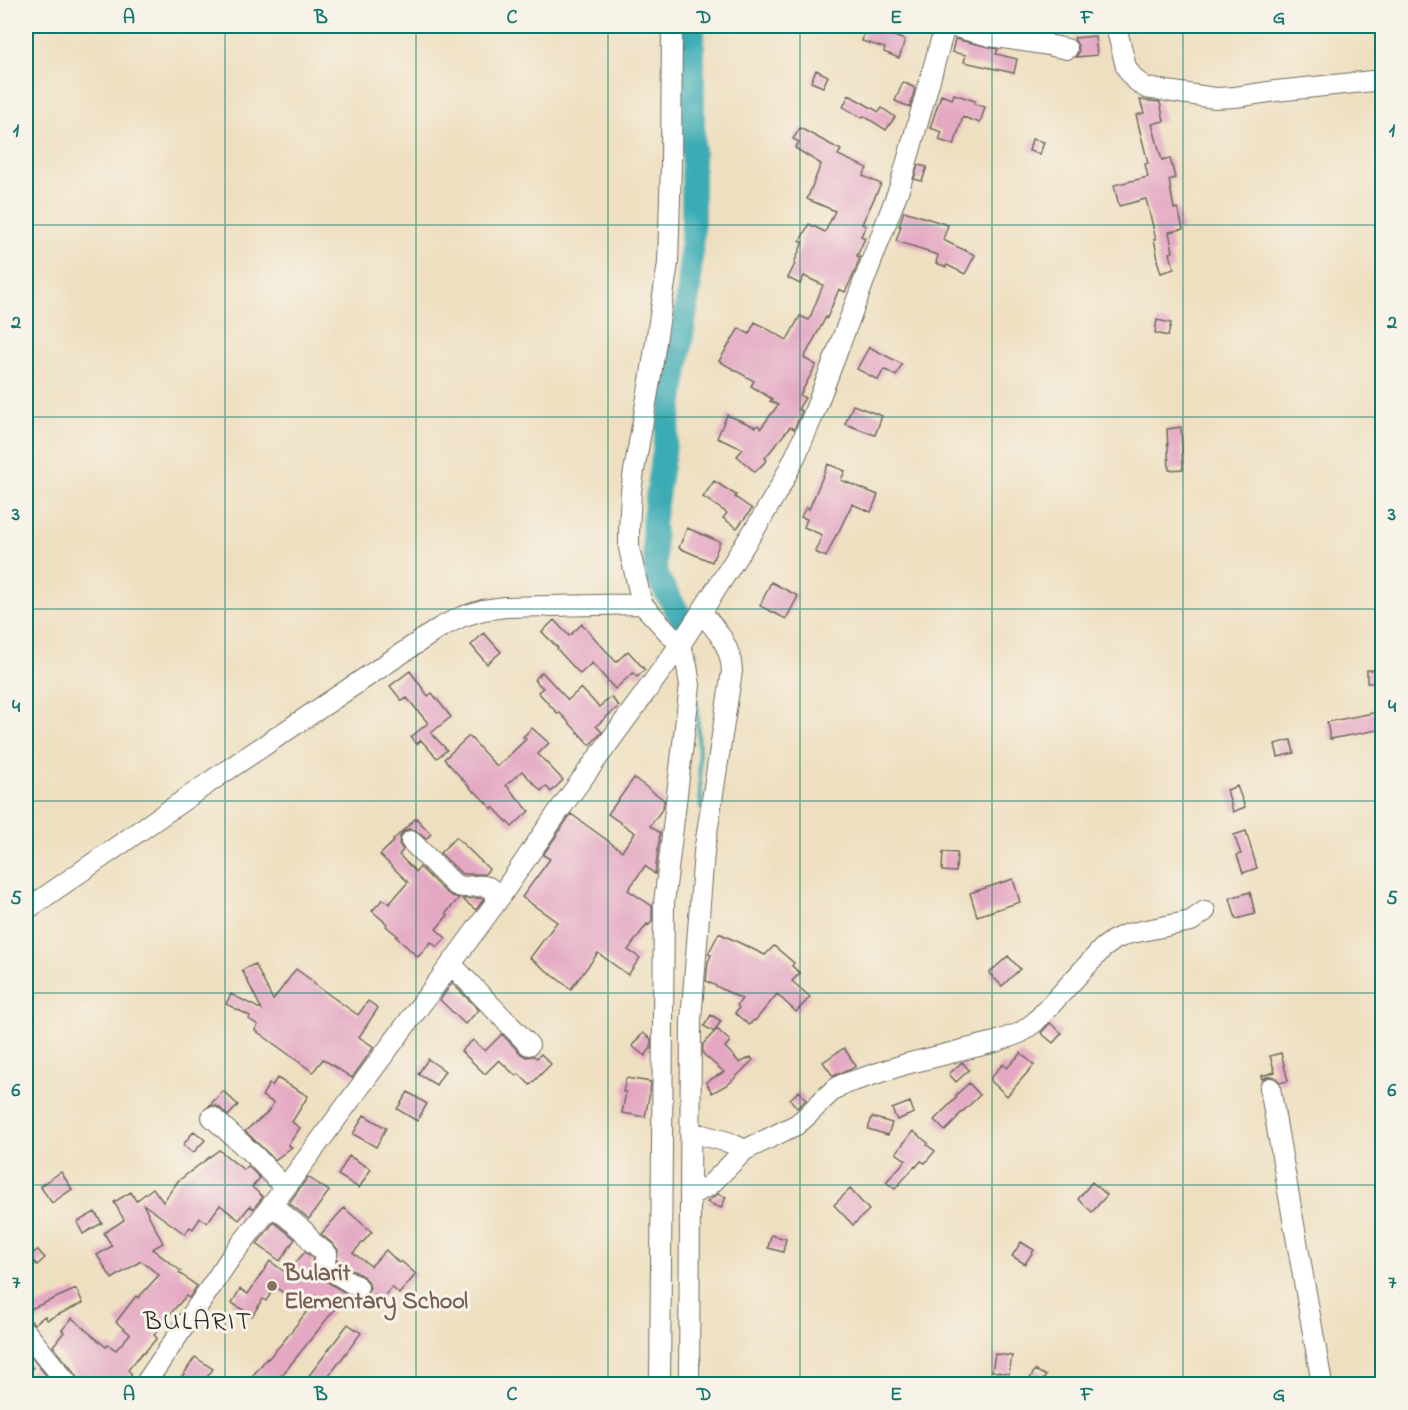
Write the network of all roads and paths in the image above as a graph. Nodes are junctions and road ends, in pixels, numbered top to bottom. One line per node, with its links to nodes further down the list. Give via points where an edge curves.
1 (672, 26): 8 (street, via 668,263 629,512 629,548)
2 (945, 26): 9 (street, via 900,186 796,455 760,521)
3 (952, 26): 5 (street, via 990,36)
4 (1116, 26): 7 (street, via 1126,66 1134,80 1146,88 1215,98)
5 (1042, 35): 6 (street)
6 (1067, 49)
7 (1383, 80)
8 (642, 604): 10 (street); 13 (street, via 505,607 461,617 217,777)
9 (701, 612): 10 (street); 19 (street, via 724,641 732,671 704,852 691,1021)
10 (680, 645): 12 (street); 28 (street, via 690,685 664,912)
11 (411, 841): 12 (street, via 453,884 484,886)
12 (500, 897): 15 (street)
13 (26, 910)
14 (1205, 911): 20 (street, via 1191,921 1114,940 1020,1033 841,1085 796,1125)
15 (452, 964): 16 (street); 21 (street)
16 (529, 1045)
17 (1270, 1088): 30 (street)
18 (212, 1117): 21 (street)
19 (691, 1132): 20 (street); 22 (street)
20 (745, 1150): 22 (street, via 709,1186)
21 (285, 1188): 23 (street)
22 (690, 1195): 29 (street)
23 (272, 1205): 24 (street, via 327,1254 325,1267); 27 (street, via 231,1257)
24 (358, 1287)
25 (26, 1332): 26 (street)
26 (68, 1384)
27 (145, 1384)
28 (660, 1384)
29 (689, 1384)
30 (1322, 1384)

